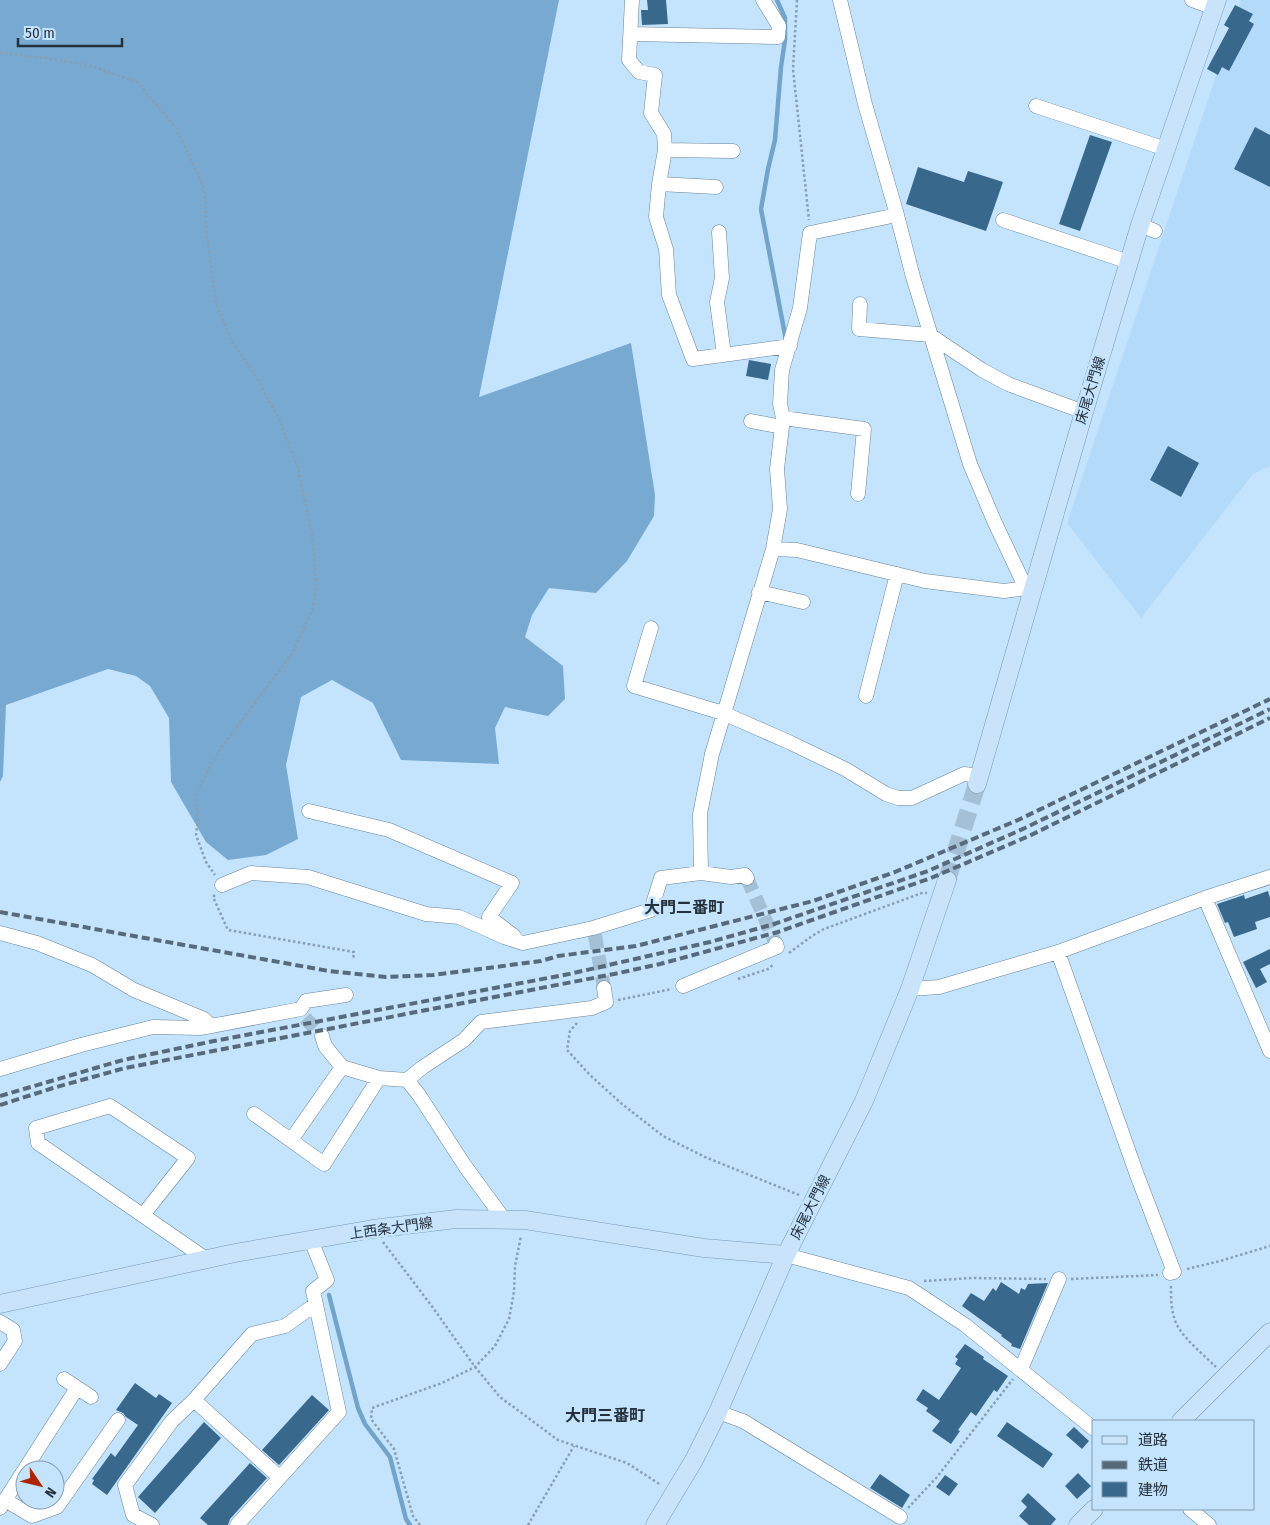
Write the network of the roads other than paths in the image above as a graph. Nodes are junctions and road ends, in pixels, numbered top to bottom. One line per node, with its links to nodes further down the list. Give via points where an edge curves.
1 (632, 0): 6 (street)
2 (763, 0): 6 (street, via 779,26 778,37)
3 (840, 0): 13 (street)
4 (1192, 0): 5 (street)
5 (1216, 4): 8 (main road, 床尾大門線)
6 (631, 34): 9 (street, via 629,60 639,72 655,75 651,113 664,134)
7 (1036, 106): 8 (street)
8 (1166, 149): 16 (main road, 床尾大門線, via 1148,228)
9 (665, 150): 10 (street); 11 (street)
10 (733, 151)
11 (659, 184): 12 (street); 20 (street, via 656,217 666,249 669,295 693,359)
12 (716, 187)
13 (897, 215): 18 (street); 19 (street, via 810,234 800,308)
14 (1003, 220): 16 (street)
15 (719, 232): 20 (street, via 722,278 717,302)
16 (1129, 262): 21 (main road, 床尾大門線)
17 (860, 304): 18 (street, via 859,329)
18 (930, 335): 21 (street, via 1008,384); 27 (street, via 970,464 1022,580)
19 (790, 346): 20 (street); 23 (street, via 782,370)
20 (724, 355)
21 (1084, 412): 27 (main road, 床尾大門線)
22 (751, 421): 23 (street)
23 (782, 422): 24 (street, via 864,430); 25 (street, via 777,468 780,509)
24 (858, 494)
25 (772, 548): 26 (street, via 797,550); 28 (street)
26 (897, 574): 27 (street, via 1004,591); 31 (street)
27 (1034, 587): 33 (main road, 床尾大門線)
28 (759, 592): 29 (street); 32 (street)
29 (804, 602)
30 (651, 628): 32 (street, via 634,686)
31 (866, 696)
32 (724, 713): 33 (street, via 800,747 898,798 912,798 964,774); 35 (street, via 700,814)
33 (978, 780)
34 (309, 811): 42 (street, via 389,830 512,883 489,917)
35 (701, 873): 37 (street, via 731,877 745,875); 42 (street, via 661,878 651,910 594,931)
36 (1270, 877): 40 (street)
37 (748, 878)
38 (222, 885): 42 (street, via 251,873 308,878 426,914 459,917 504,938)
39 (944, 887): 46 (main road, 床尾大門線)
40 (1205, 898): 44 (street); 51 (street)
41 (0, 933): 49 (street, via 37,943 92,965 134,990 204,1019)
42 (523, 943)
43 (776, 944): 45 (street, via 777,947)
44 (1058, 952): 46 (street, via 939,987); 63 (street)
45 (683, 986)
46 (910, 989): 61 (main road, 床尾大門線, via 864,1101)
47 (346, 995): 49 (street, via 306,1001 303,1013)
48 (605, 995): 55 (street, via 592,1008 481,1022 464,1040)
49 (211, 1026): 53 (street, via 153,1027)
50 (322, 1036): 52 (street, via 325,1046)
51 (1270, 1051)
52 (342, 1067): 54 (street); 57 (street)
53 (0, 1069)
54 (379, 1078): 55 (street); 57 (street, via 324,1164)
55 (407, 1080): 59 (street)
56 (254, 1114): 57 (street)
57 (291, 1140)
58 (143, 1215): 58 (street, via 38,1143 36,1128 110,1106 188,1158); 62 (street)
59 (503, 1218): 60 (main road, 上西条大門線, via 456,1219); 61 (main road, 上西条大門線, via 704,1248)
60 (311, 1240): 62 (main road, 上西条大門線); 66 (street, via 327,1280 313,1291)
61 (786, 1255): 70 (street, via 909,1288 965,1325); 75 (main road, 床尾大門線)
62 (206, 1259): 65 (main road, 上西条大門線)
63 (1172, 1273)
64 (1059, 1279): 70 (street)
65 (0, 1304)
66 (316, 1304): 74 (street, via 285,1326 252,1334); 79 (street, via 339,1412)
67 (0, 1322): 69 (street, via 13,1330 15,1341)
68 (1270, 1332): 77 (main road)
69 (0, 1364)
70 (1021, 1369): 78 (street)
71 (64, 1379): 72 (street)
72 (77, 1388): 73 (street); 82 (street)
73 (91, 1397)
74 (194, 1400): 79 (street); 90 (street, via 172,1421 125,1485 133,1515)
75 (718, 1412): 89 (street, via 743,1420); 92 (main road, 床尾大門線, via 676,1494)
76 (118, 1420): 80 (street)
77 (1182, 1420)
78 (1092, 1427)
79 (280, 1477): 91 (street)
80 (65, 1496)
81 (76, 1501): 83 (street)
82 (3, 1504): 84 (street)
83 (65, 1504)
84 (15, 1509)
85 (18, 1510): 86 (street, via 32,1516)
86 (49, 1510)
87 (1093, 1510): 93 (main road)
88 (1191, 1510): 94 (street)
89 (900, 1517)
90 (152, 1525)
91 (237, 1525)
92 (656, 1525)
93 (1078, 1525)
94 (1209, 1525)

